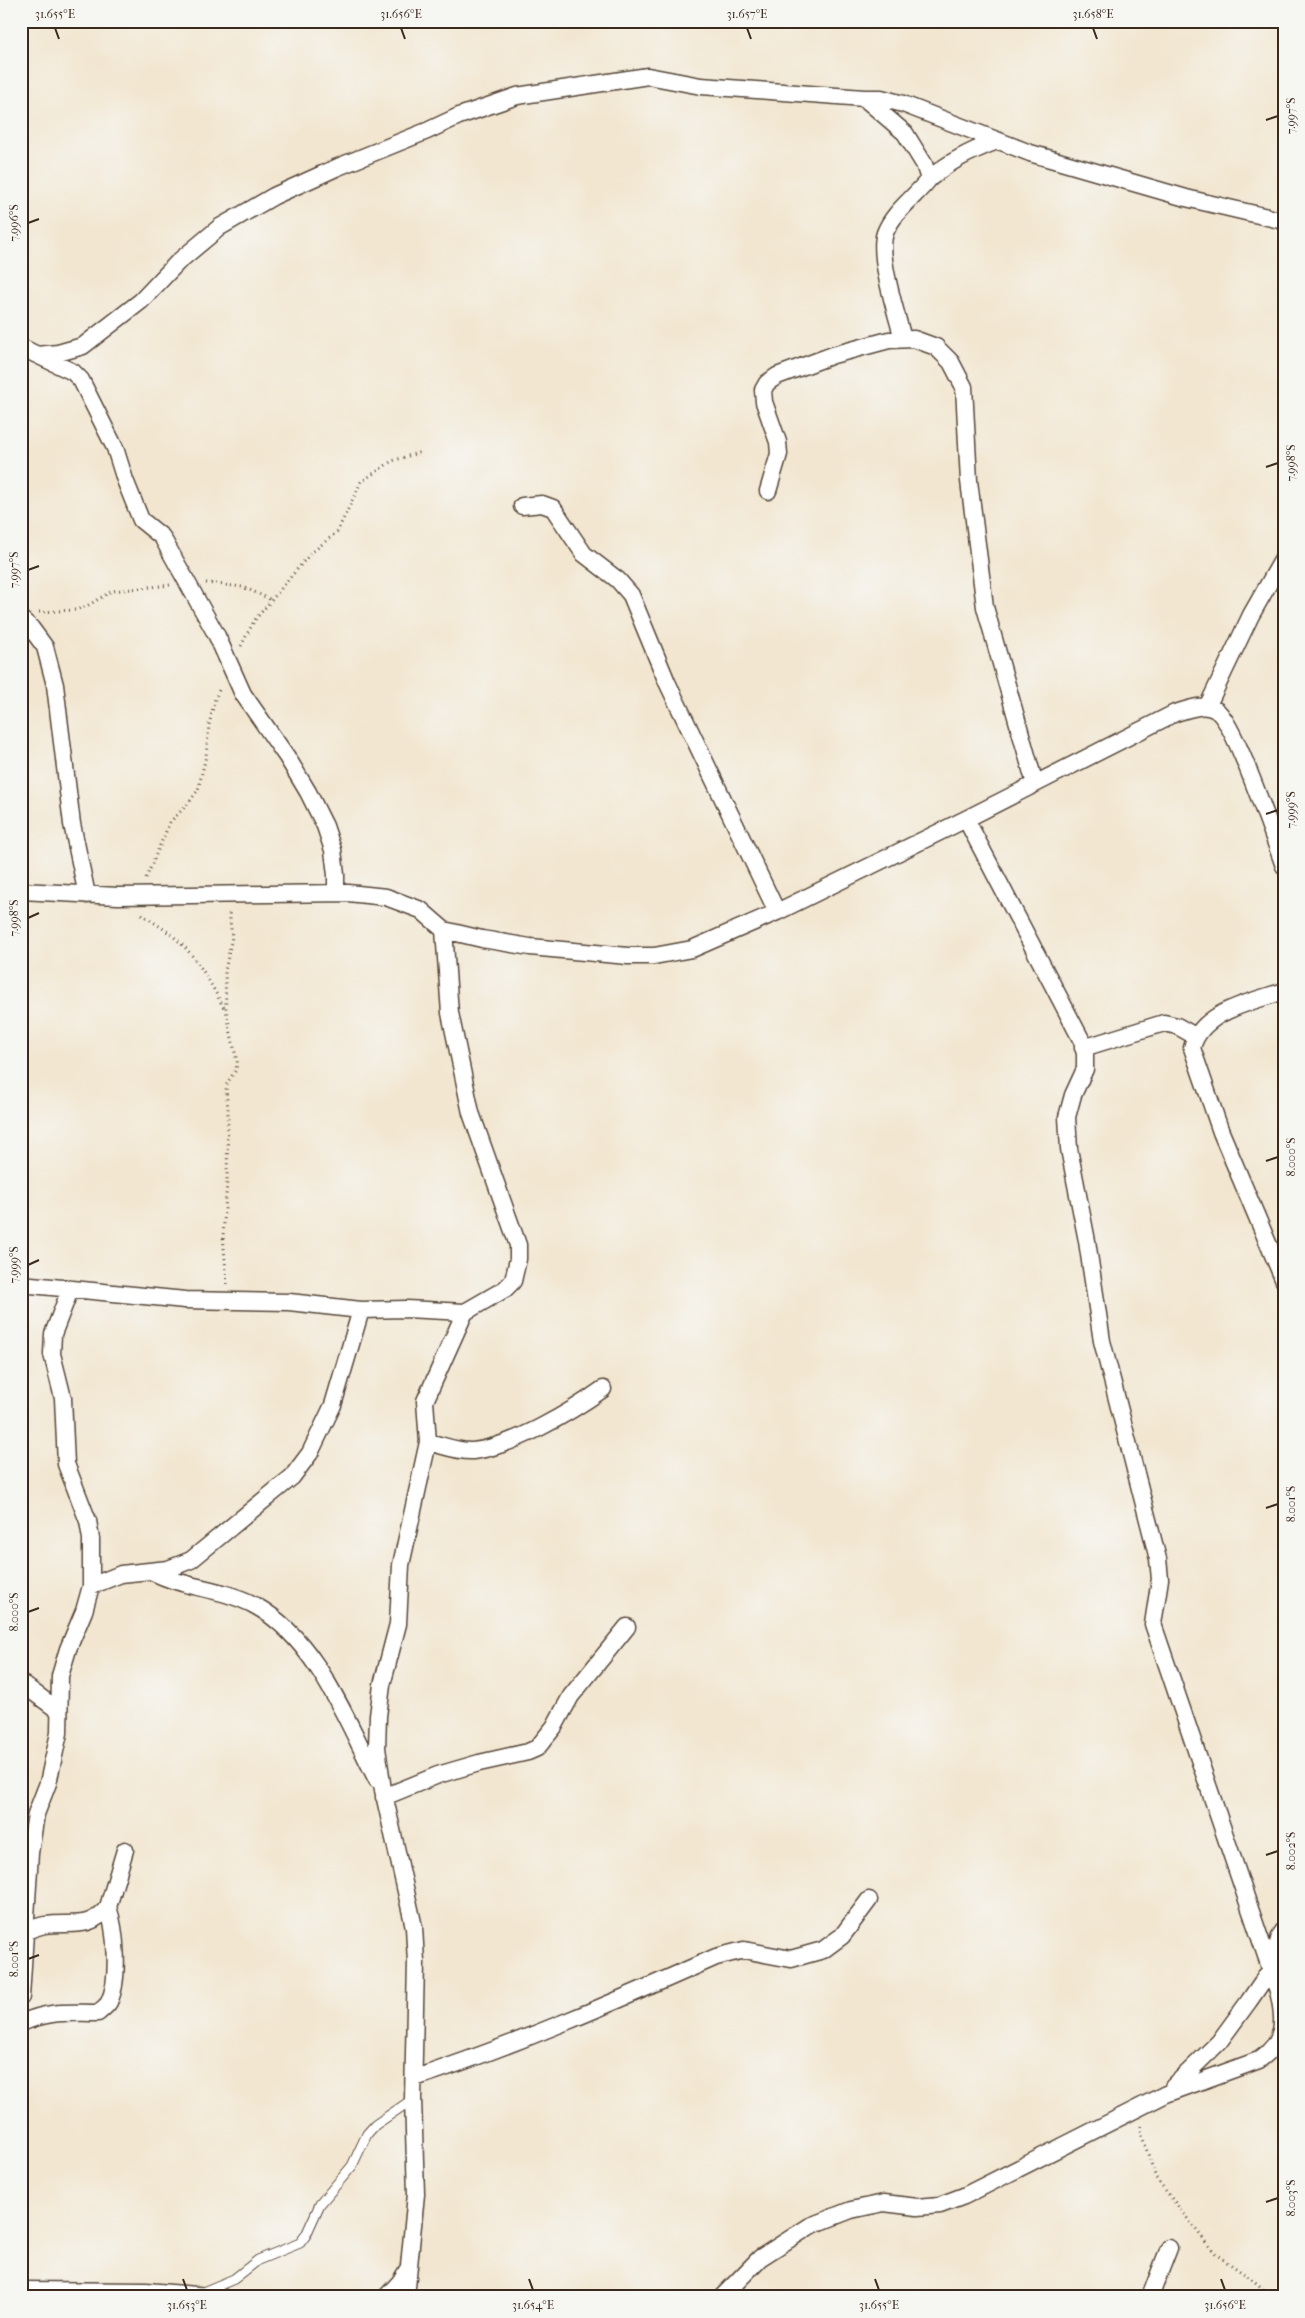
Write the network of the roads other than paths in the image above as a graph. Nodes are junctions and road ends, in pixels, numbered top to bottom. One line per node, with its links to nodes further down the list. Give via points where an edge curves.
1 (864, 98): 2 (street, via 881,98 903,104); 3 (street, via 904,133 924,164); 7 (street, via 701,86 648,76 517,96 459,116 274,196 220,226 140,301 83,346 58,354)
2 (997, 141): 3 (street, via 965,154); 4 (street, via 1186,198)
3 (929, 179): 5 (street, via 908,201 885,234 883,252)
4 (1284, 221)
5 (903, 339): 8 (street, via 833,355 776,376 766,383 762,390 764,402 779,454); 13 (street, via 914,339 936,347 951,362 964,387 969,481 984,608)
6 (21, 347): 7 (street)
7 (37, 355): 17 (street, via 73,372 81,380 115,448 141,520 162,537 216,636 242,694 308,792 325,826 333,850)
8 (768, 491)
9 (522, 506): 19 (street, via 542,504 553,508 584,554 618,580 631,595 667,682)
10 (1284, 557): 12 (street, via 1251,615)
11 (26, 616): 18 (street, via 45,647 55,686 72,824)
12 (1207, 707): 13 (street, via 1175,713); 15 (street, via 1217,710 1225,720 1244,760)
13 (1035, 784): 14 (street)
14 (966, 819): 19 (street); 23 (street)
15 (1284, 866)
16 (21, 891): 18 (street)
17 (336, 893): 18 (street); 20 (street, via 386,897 421,910)
18 (86, 895)
19 (777, 912): 20 (street, via 692,949 654,956 530,946)
20 (444, 930): 29 (street, via 450,1012 471,1113 518,1245 513,1280 505,1289)
21 (1284, 991): 22 (street, via 1221,1013)
22 (1195, 1036): 23 (street, via 1164,1023); 24 (street, via 1192,1048 1218,1124)
23 (1083, 1048): 43 (street, via 1086,1069 1073,1095 1068,1117 1069,1149 1102,1341 1158,1559 1160,1579 1153,1624)
24 (1280, 1256): 25 (street)
25 (1284, 1281)
26 (21, 1284): 27 (street)
27 (70, 1290): 28 (street, via 185,1300 289,1302); 33 (street, via 53,1334 52,1354 63,1398 66,1464 88,1521)
28 (361, 1310): 29 (street); 32 (street, via 333,1405 310,1453 292,1477 191,1560)
29 (465, 1312): 31 (street, via 425,1401)
30 (603, 1389): 31 (street, via 581,1405 497,1446 472,1451)
31 (428, 1442): 37 (street, via 401,1565 398,1624 382,1685 377,1748)
32 (153, 1572): 33 (street, via 121,1574); 37 (street, via 168,1580 254,1605 276,1620 315,1661)
33 (91, 1586): 36 (street, via 60,1676)
34 (627, 1627): 37 (street, via 571,1696 554,1727 537,1748)
35 (21, 1683): 36 (street)
36 (59, 1711): 42 (street, via 59,1733 48,1783 36,1814 30,1853)
37 (383, 1794): 46 (street, via 414,1927)
38 (125, 1850): 40 (street)
39 (869, 1900): 46 (street, via 842,1936 823,1950 791,1959 744,1950 716,1957 554,2028)
40 (108, 1907): 42 (street, via 91,1922 82,1925 44,1925); 45 (street, via 116,1936 109,2003 98,2013 42,2014)
41 (1284, 1930): 43 (street)
42 (26, 1931): 44 (street)
43 (1271, 1969): 47 (street, via 1219,2042); 47 (street, via 1282,2009 1282,2029 1272,2050 1260,2060)
44 (21, 1997)
45 (21, 2023)
46 (415, 2078): 48 (street)
47 (1166, 2094): 56 (street, via 956,2199 917,2207 884,2203 851,2210 810,2226 760,2258)
48 (414, 2098): 50 (street, via 416,2194); 52 (lane, via 375,2125 352,2166 320,2204 300,2243 258,2260 223,2285)
49 (1169, 2248): 57 (street)
50 (408, 2268): 54 (street); 55 (street)
51 (21, 2290): 52 (street, via 146,2290)
52 (193, 2294): 53 (street)
53 (222, 2297)
54 (386, 2297)
55 (406, 2297)
56 (722, 2297)
57 (1150, 2297)

